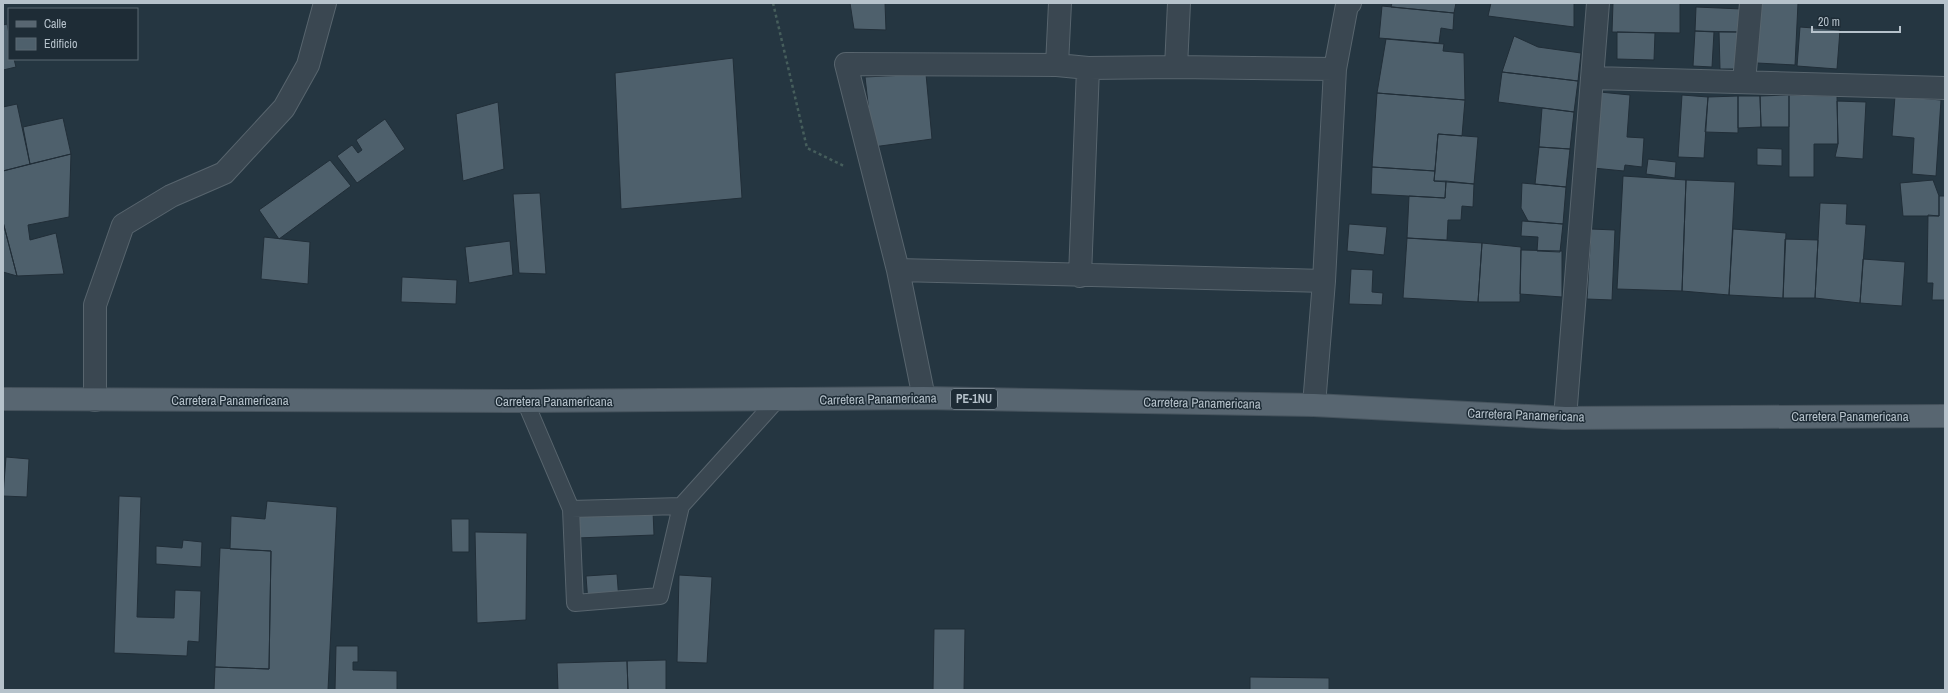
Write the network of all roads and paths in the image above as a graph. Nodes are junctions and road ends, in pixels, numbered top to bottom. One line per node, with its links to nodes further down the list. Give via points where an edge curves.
1 (325, 3): 21 (street, via 308,65 284,108 224,173 171,196 123,225 95,305)
2 (773, 3): 15 (path, via 807,148)
3 (1060, 3): 8 (street)
4 (1179, 3): 9 (street)
5 (1350, 3): 11 (street)
6 (1598, 3): 12 (street)
7 (1751, 3): 13 (street)
8 (1056, 65): 10 (street); 15 (street, via 846,64)
9 (1176, 67): 10 (street); 11 (street)
10 (1088, 68): 17 (street)
11 (1335, 69): 18 (street)
12 (1594, 78): 13 (street); 26 (street)
13 (1744, 82): 14 (street)
14 (1945, 88)
15 (875, 181): 16 (street)
16 (898, 270): 17 (street); 19 (street)
17 (1080, 276): 18 (street)
18 (1324, 280): 24 (street)
19 (924, 398): 23 (main road, Carretera Panamericana / PE-1NU); 24 (main road, Carretera Panamericana / PE-1NU)
20 (3, 399): 21 (main road, Carretera Panamericana / PE-1NU)
21 (95, 400): 22 (main road, Carretera Panamericana / PE-1NU)
22 (525, 401): 23 (main road, Carretera Panamericana / PE-1NU); 28 (lane)
23 (776, 401): 27 (lane)
24 (1314, 405): 26 (main road, Carretera Panamericana / PE-1NU)
25 (1945, 416): 26 (main road, Carretera Panamericana / PE-1NU)
26 (1565, 418)
27 (681, 506): 28 (lane); 28 (lane, via 660,596 575,603)
28 (571, 509)

